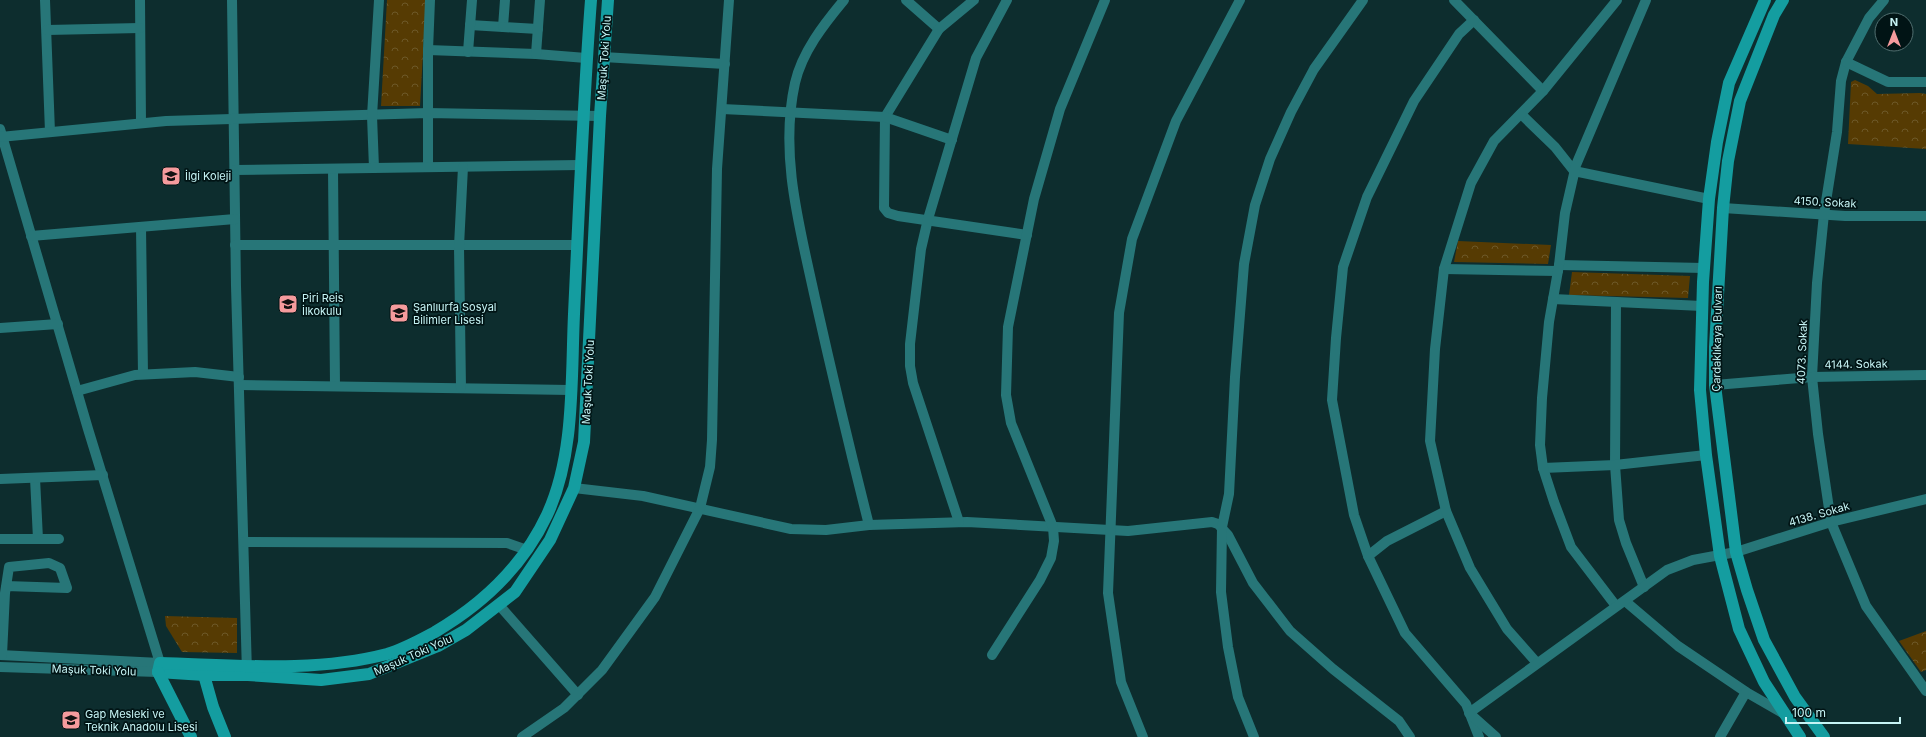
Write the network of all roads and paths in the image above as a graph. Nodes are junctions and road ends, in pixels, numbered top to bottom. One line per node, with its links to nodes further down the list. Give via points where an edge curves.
1 (45, 0): 31 (street)
2 (140, 0): 28 (street)
3 (232, 0): 49 (street)
4 (379, 0): 45 (street)
5 (430, 0): 32 (street)
6 (472, 0): 26 (street)
7 (505, 0): 27 (street)
8 (540, 0): 29 (street)
9 (590, 0): 36 (main road)
10 (608, 0): 35 (main road, Maşuk Toki Yolu)
11 (729, 0): 38 (street)
12 (844, 0): 42 (street, via 811,44 796,81)
13 (906, 0): 30 (street)
14 (974, 0): 30 (street)
15 (1007, 0): 53 (street, via 976,58)
16 (1105, 0): 68 (street, via 1060,109 1034,199)
17 (1240, 0): 106 (street, via 1176,121 1132,239 1119,313)
18 (1363, 0): 105 (street, via 1314,69 1300,94 1270,159 1255,205 1244,264 1229,494)
19 (1454, 0): 25 (street)
20 (1617, 0): 40 (street)
21 (1646, 0): 60 (street)
22 (1765, 0): 61 (main road, Çardaklıkaya Bulvarı, via 1729,83)
23 (1783, 0): 62 (main road, Çardaklıkaya Bulvarı, via 1774,15 1740,101 1728,161)
24 (1884, 0): 37 (street, 4073. Sokak, via 1869,18)
25 (1474, 20): 40 (street); 113 (street, via 1459,34 1414,101 1367,197 1344,267 1332,400 1354,515)
26 (470, 25): 27 (street); 33 (street)
27 (503, 27): 29 (street)
28 (140, 28): 31 (street); 50 (street)
29 (538, 29): 34 (street)
30 (939, 29): 48 (street)
31 (47, 30): 51 (street)
32 (428, 50): 33 (street); 43 (street)
33 (468, 52): 34 (street)
34 (536, 54): 36 (street)
35 (603, 56): 38 (street); 47 (main road, Maşuk Toki Yolu)
36 (586, 58): 46 (main road)
37 (1846, 62): 39 (street, via 1888,82); 63 (street, 4073. Sokak, via 1841,81 1837,132)
38 (725, 64): 41 (street)
39 (1926, 82)
40 (1543, 91): 44 (street)
41 (722, 109): 42 (street); 99 (street, via 717,176 712,440 710,467)
42 (790, 112): 48 (street); 103 (street, via 791,176 833,380)
43 (428, 113): 45 (street); 46 (street); 55 (street)
44 (1521, 114): 60 (street, via 1555,148); 76 (street, via 1494,141 1471,183)
45 (372, 116): 49 (street); 57 (street)
46 (582, 116): 47 (street); 54 (main road)
47 (600, 116): 97 (main road, Maşuk Toki Yolu, via 584,442)
48 (885, 117): 53 (street); 66 (street, via 884,208 888,213)
49 (234, 119): 50 (street); 59 (street)
50 (141, 122): 51 (street)
51 (50, 132): 52 (street)
52 (1, 134): 69 (street)
53 (952, 140): 66 (street)
54 (580, 165): 56 (street); 71 (main road)
55 (428, 167): 56 (street); 57 (street)
56 (464, 167): 73 (street)
57 (374, 168): 58 (street)
58 (333, 169): 59 (street); 72 (street)
59 (235, 170): 65 (street)
60 (1574, 172): 61 (street); 74 (street, via 1565,213)
61 (1709, 199): 75 (main road, Çardaklıkaya Bulvarı)
62 (1723, 208): 63 (street, 4150. Sokak); 86 (main road, Çardaklıkaya Bulvarı)
63 (1824, 214): 64 (street, 4150. Sokak); 84 (street, 4073. Sokak)
64 (1926, 216)
65 (234, 219): 67 (street); 70 (street)
66 (928, 220): 68 (street); 101 (street, via 921,249 911,328 910,366 913,383)
67 (141, 227): 69 (street); 82 (street)
68 (1027, 235): 104 (street, via 1008,327 1006,396 1011,423)
69 (31, 236): 80 (street)
70 (235, 245): 72 (street); 85 (street)
71 (578, 245): 73 (street); 89 (main road)
72 (334, 246): 73 (street); 87 (street)
73 (459, 246): 88 (street)
74 (1559, 268): 75 (street); 76 (street); 77 (street)
75 (1704, 268): 79 (main road, Çardaklıkaya Bulvarı)
76 (1444, 269): 100 (street, via 1435,349 1430,441)
77 (1553, 300): 78 (street); 93 (street, via 1542,398)
78 (1616, 302): 79 (street); 92 (street)
79 (1702, 306): 91 (main road, Çardaklıkaya Bulvarı, via 1700,390)
80 (58, 324): 81 (street); 90 (street)
81 (0, 328)
82 (143, 374): 85 (street, via 195,372); 90 (street)
83 (1926, 375): 84 (street, 4144. Sokak)
84 (1812, 377): 86 (street, 4144. Sokak); 102 (street, 4073. Sokak)
85 (239, 381): 87 (street); 110 (street)
86 (1715, 385): 112 (main road, Çardaklıkaya Bulvarı)
87 (335, 386): 88 (street)
88 (461, 388): 89 (street)
89 (570, 390): 111 (main road, via 566,455 560,480 547,514)
90 (77, 391): 94 (street)
91 (1706, 455): 92 (street); 114 (main road, Çardaklıkaya Bulvarı)
92 (1615, 465): 93 (street); 116 (street, via 1619,520)
93 (1542, 468): 117 (street, via 1571,547)
94 (103, 475): 95 (street); 124 (street)
95 (35, 478): 96 (street); 108 (street)
96 (0, 479)
97 (574, 488): 99 (street, via 643,496); 118 (main road, Maşuk Toki Yolu, via 550,540 515,592)
98 (1926, 499): 102 (street, 4138. Sokak)
99 (700, 508): 103 (street, via 791,529 826,530); 129 (street, via 655,597 602,670)
100 (1446, 511): 113 (street, via 1387,541); 121 (street, via 1470,568 1503,622)
101 (959, 522): 103 (street); 104 (street)
102 (1831, 522): 112 (street, 4138. Sokak); 127 (street, 4073. Sokak, via 1866,606)
103 (869, 525)
104 (1053, 527): 106 (street); 120 (street, via 1051,558 1040,580)
105 (1222, 527): 106 (street, via 1212,522 1128,531); 136 (street, via 1221,592 1228,647 1238,697); 137 (street, via 1233,542 1256,587 1290,631 1399,721)
106 (1111, 530): 135 (street, via 1108,593 1121,682)
107 (0, 539): 108 (street)
108 (38, 539): 109 (street)
109 (59, 539)
110 (244, 542): 111 (street, via 507,543); 125 (street)
111 (527, 550): 125 (main road, via 495,588 463,616 421,640 388,653 335,664)
112 (1736, 552): 114 (street, 4138. Sokak); 142 (main road, Çardaklıkaya Bulvarı, via 1764,640 1795,697)
113 (1368, 556): 130 (street, via 1405,633 1466,704)
114 (1720, 556): 116 (street, 4138. Sokak, via 1693,560 1667,570); 131 (main road, Çardaklıkaya Bulvarı, via 1739,629 1764,682)
115 (6, 586): 115 (street, via 9,567 49,564 60,568 67,588); 119 (street)
116 (1644, 587): 117 (street, 4138. Sokak)
117 (1620, 604): 121 (street, 4138. Sokak); 128 (street)
118 (499, 605): 125 (main road, Maşuk Toki Yolu, via 466,630 438,646 369,674 321,680); 129 (street)
119 (1, 655): 124 (street, Maşuk Toki Yolu)
120 (992, 655)
121 (1537, 663): 130 (street, 4138. Sokak)
122 (195, 664): 124 (main road); 125 (main road); 126 (main road)
123 (0, 667): 124 (street, Maşuk Toki Yolu)
124 (159, 668): 126 (main road, Maşuk Toki Yolu); 132 (main road)
125 (247, 670): 126 (main road, Maşuk Toki Yolu)
126 (204, 675): 133 (main road, via 213,707)
127 (1925, 686)
128 (1746, 692): 131 (street); 140 (street)
129 (578, 695): 134 (street)
130 (1469, 713): 138 (street); 139 (street)
131 (1786, 715): 141 (main road, Çardaklıkaya Bulvarı)
132 (191, 737)
133 (226, 737)
134 (522, 737)
135 (1143, 737)
136 (1254, 737)
137 (1410, 737)
138 (1479, 737)
139 (1496, 737)
140 (1720, 737)
141 (1800, 737)
142 (1824, 737)

